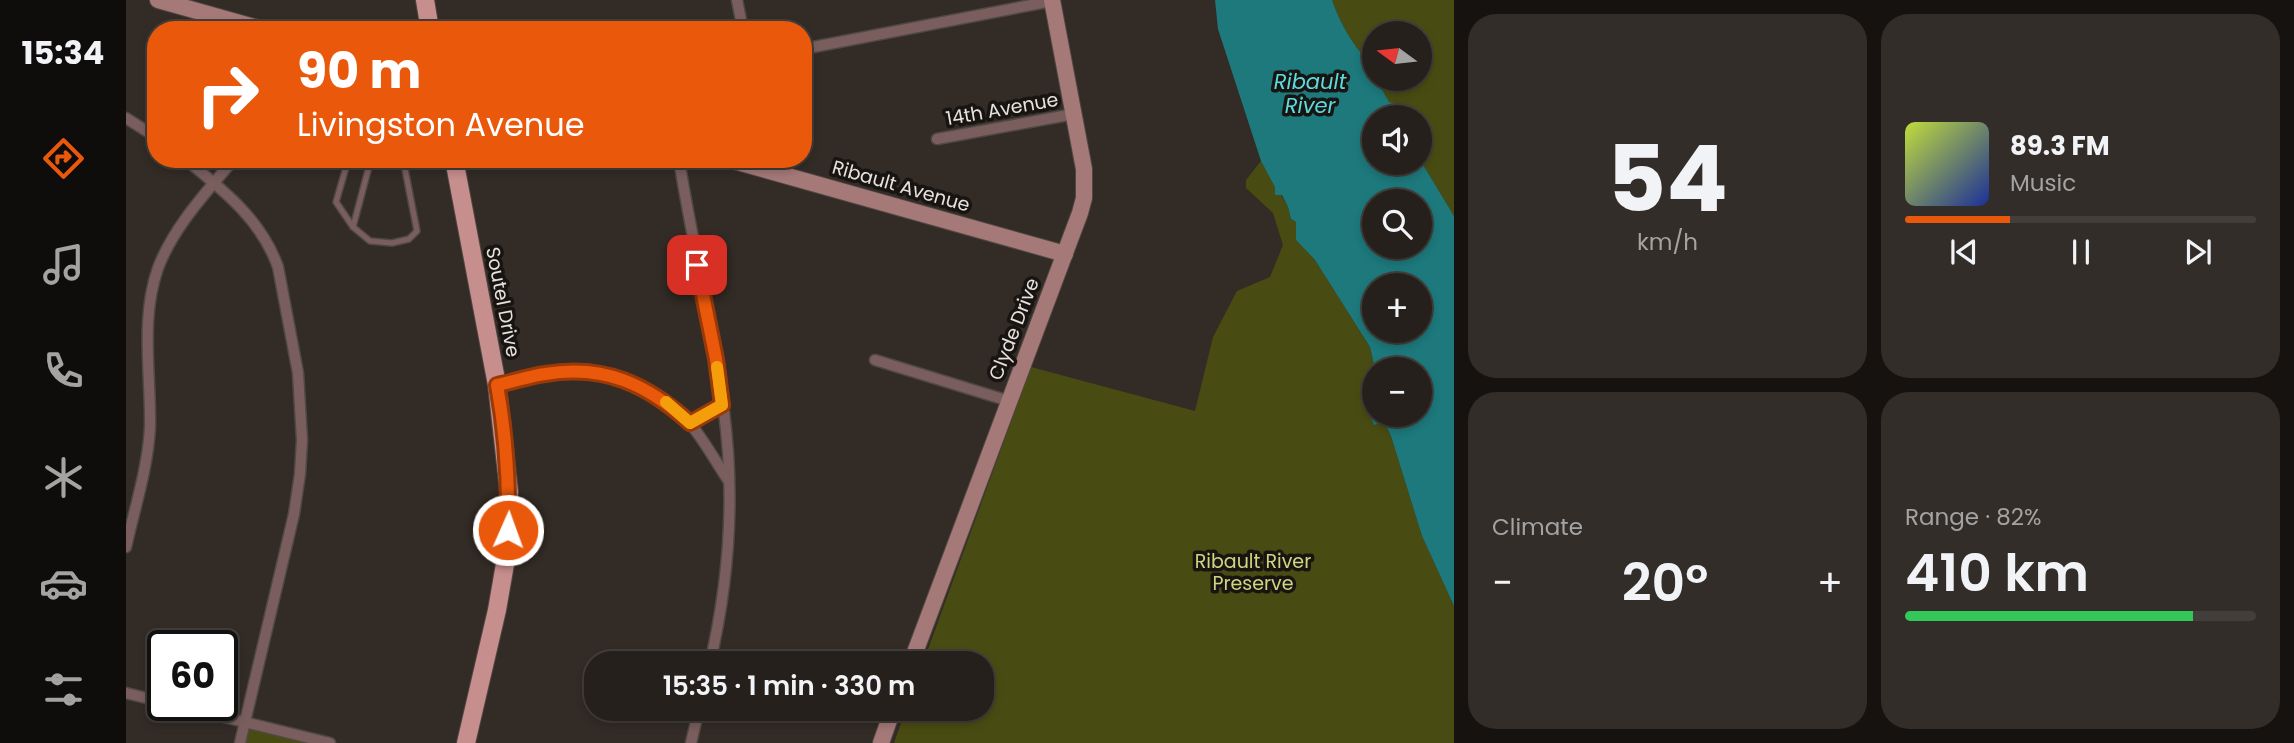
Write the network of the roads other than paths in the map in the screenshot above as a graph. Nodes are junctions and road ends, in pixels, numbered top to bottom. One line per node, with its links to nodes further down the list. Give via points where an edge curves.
1 (158, 0): 5 (street)
2 (425, 0): 6 (main road)
3 (737, 0): 7 (street)
4 (1052, 1): 8 (street); 9 (street, Clyde Drive)
5 (233, 21)
6 (428, 21)
7 (741, 21)
8 (812, 47)
9 (1074, 114): 12 (street, 14th Avenue); 23 (street, Clyde Drive, via 1085,185)
10 (126, 118): 11 (street)
11 (147, 131)
12 (937, 139)
13 (196, 168): 21 (street)
14 (227, 168): 21 (street)
15 (346, 168): 22 (lane, via 337,202)
16 (369, 168): 22 (lane)
17 (405, 168): 22 (lane, via 417,231 410,239 370,241)
18 (456, 168): 25 (main road, Soutel Drive)
19 (681, 168): 27 (street)
20 (759, 168): 23 (street, Ribault Avenue)
21 (215, 183): 30 (street, via 166,250 151,296 148,450); 38 (street, via 254,221 273,252 301,406 294,514)
22 (353, 227)
23 (1065, 254): 26 (street, Clyde Drive)
24 (875, 360): 26 (street)
25 (497, 385): 28 (street, via 546,374 595,373 645,388); 41 (main road, Soutel Drive, via 509,492 505,564)
26 (1010, 401): 32 (street, Clyde Drive)
27 (722, 405): 28 (street); 29 (street)
28 (690, 423): 29 (street)
29 (728, 480): 31 (street, via 726,576)
30 (126, 547)
31 (713, 651)
32 (916, 651)
33 (126, 693): 34 (street)
34 (147, 698)
35 (238, 720): 38 (street)
36 (696, 721): 42 (street)
37 (889, 721): 43 (street)
38 (245, 722): 39 (street); 40 (street)
39 (240, 743)
40 (330, 743)
41 (466, 743)
42 (691, 743)
43 (881, 743)

